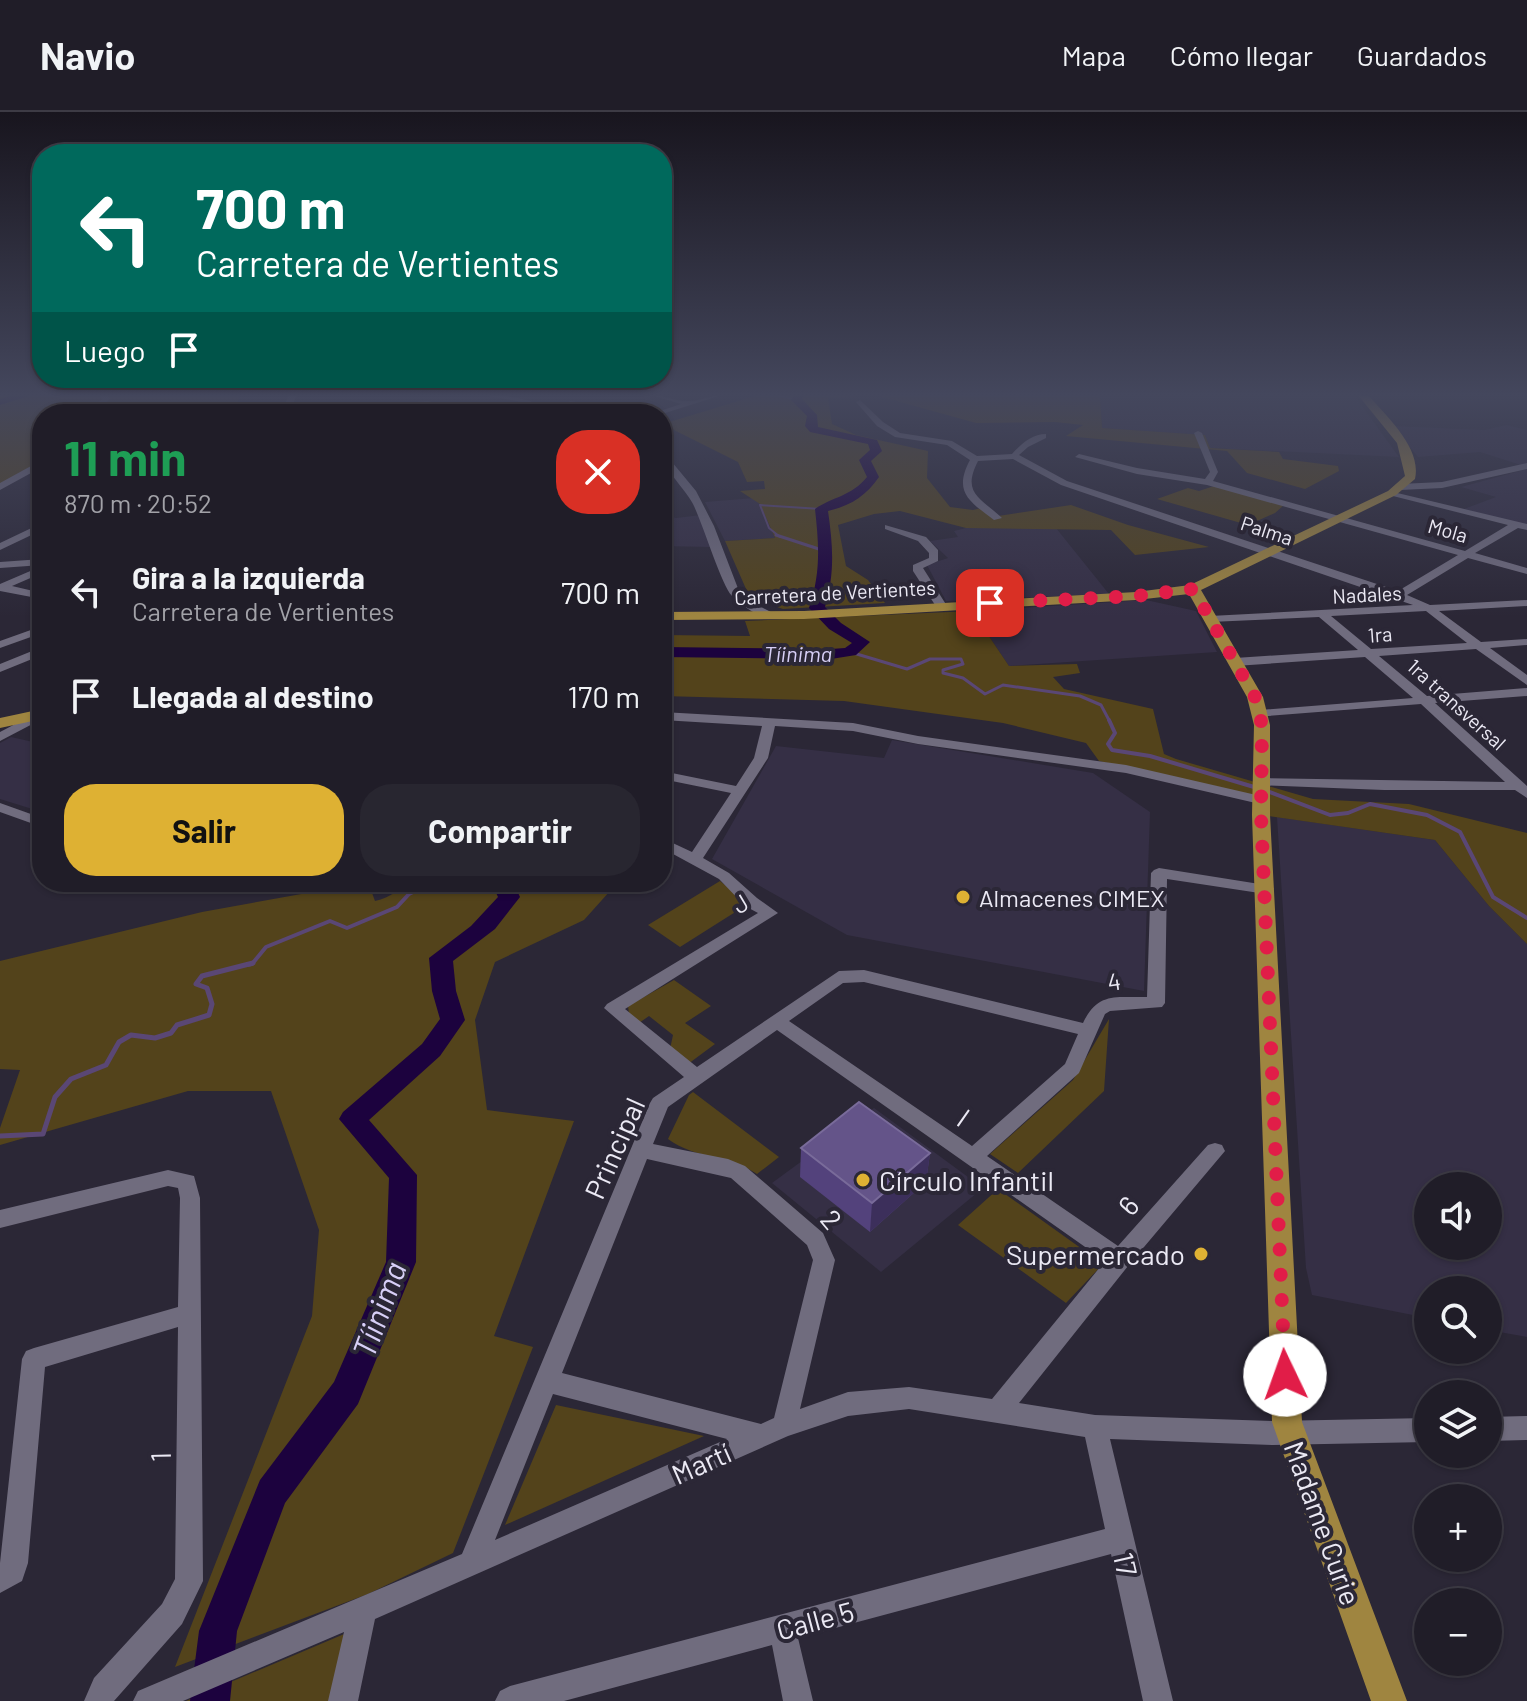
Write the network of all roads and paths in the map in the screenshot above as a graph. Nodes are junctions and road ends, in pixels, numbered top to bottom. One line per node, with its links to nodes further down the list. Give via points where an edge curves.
1 (31, 469): 12 (street)
2 (674, 469): 36 (street, via 703,514 734,592)
3 (969, 469): 14 (street, via 965,485)
4 (1038, 469): 20 (street, Palma, via 1064,483)
5 (1129, 469): 10 (street, Mola)
6 (1213, 469): 10 (street)
7 (1411, 469): 9 (main road)
8 (1512, 469): 11 (street)
9 (1411, 477): 11 (street); 13 (main road, Carretera de Vertientes)
10 (1208, 482): 15 (street, Mola)
11 (1436, 485): 13 (street)
12 (0, 487)
13 (1396, 490): 15 (main road, Carretera de Vertientes); 16 (street)
14 (997, 518)
15 (1341, 518): 20 (main road, Carretera de Vertientes); 21 (street, Mola)
16 (1522, 526): 21 (street)
17 (888, 527): 32 (street, via 922,539 934,552 934,559 917,567)
18 (32, 531): 19 (street)
19 (0, 547)
20 (1273, 551): 27 (main road, Carretera de Vertientes); 29 (street, Palma)
21 (1469, 555): 24 (street, Mola); 29 (street)
22 (32, 563): 23 (street)
23 (0, 565)
24 (1527, 571)
25 (32, 574): 26 (street)
26 (1, 588): 28 (street)
27 (1193, 589): 32 (main road, Carretera de Vertientes); 38 (main road, Madame Curie)
28 (32, 594)
29 (1399, 595): 33 (street, Palma)
30 (1527, 603): 31 (street, Nadales)
31 (1510, 604): 33 (street, Nadales); 37 (street)
32 (941, 606): 36 (main road, Carretera de Vertientes)
33 (1428, 608): 34 (street, Nadales); 42 (street, Palma)
34 (1322, 614): 38 (street, Nadales); 43 (street, 1ra transversal)
35 (672, 616): 36 (main road, Carretera de Vertientes)
36 (771, 616)
37 (1527, 617)
38 (1210, 619): 45 (main road, Madame Curie)
39 (32, 633): 41 (street)
40 (1527, 642): 42 (street, 1ra)
41 (0, 645)
42 (1479, 645): 43 (street, 1ra); 47 (street, Palma)
43 (1369, 653): 45 (street, 1ra); 49 (street, 1ra transversal)
44 (32, 655): 46 (street)
45 (1235, 662): 50 (main road, Madame Curie)
46 (0, 668)
47 (1527, 681)
48 (1527, 692): 49 (street)
49 (1425, 701): 50 (street); 59 (street, 1ra transversal)
50 (1260, 714): 58 (main road, Madame Curie)
51 (32, 715): 53 (main road)
52 (672, 717): 55 (street)
53 (4, 719)
54 (32, 719): 56 (street)
55 (769, 723): 58 (street, via 853,727); 60 (street, via 761,758)
56 (0, 737)
57 (672, 777): 60 (street)
58 (1261, 790): 59 (street); 65 (main road, Madame Curie)
59 (1522, 790)
60 (740, 791): 64 (street)
61 (0, 807): 62 (street)
62 (32, 819)
63 (672, 847): 64 (street)
64 (695, 859): 68 (street, J, via 770,913 613,1008)
65 (1266, 889): 67 (street, 4, via 1159,873 1156,1003 1106,1005); 82 (main road, Madame Curie)
66 (777, 1021): 67 (street, Principal, via 839,977 864,976); 68 (street, Principal); 71 (street, I)
67 (1088, 1030): 71 (street, 4, via 1072,1068)
68 (697, 1077): 69 (street, Principal, via 660,1103)
69 (641, 1150): 75 (street, Principal); 81 (street, 2, via 728,1167 815,1239 824,1260)
70 (1215, 1151): 73 (street, 6)
71 (973, 1157): 73 (street, I)
72 (0, 1219): 74 (street, 1, via 168,1178 187,1182)
73 (1120, 1259): 76 (street, 6)
74 (188, 1314): 85 (street, via 34,1359 15,1563); 88 (street, 1, via 189,1581 172,1614 104,1688)
75 (547, 1381): 81 (street); 84 (street, Principal)
76 (997, 1412): 77 (street, Martí); 81 (street, Martí, via 909,1398 848,1404)
77 (1095, 1427): 82 (street, Martí); 83 (street, 17)
78 (1527, 1428): 79 (street)
79 (1502, 1429)
80 (1414, 1430): 82 (street, Martí)
81 (774, 1431): 84 (street, Martí)
82 (1290, 1433): 94 (main road, Madame Curie)
83 (1121, 1538): 87 (street, Calle 5); 93 (street, 17)
84 (472, 1564): 86 (street, Martí)
85 (0, 1579)
86 (363, 1609): 89 (street, Martí); 90 (street)
87 (782, 1628): 91 (street, Calle 5); 92 (street)
88 (99, 1701)
89 (148, 1701)
90 (343, 1701)
91 (510, 1701)
92 (798, 1701)
93 (1158, 1701)
94 (1389, 1701)

